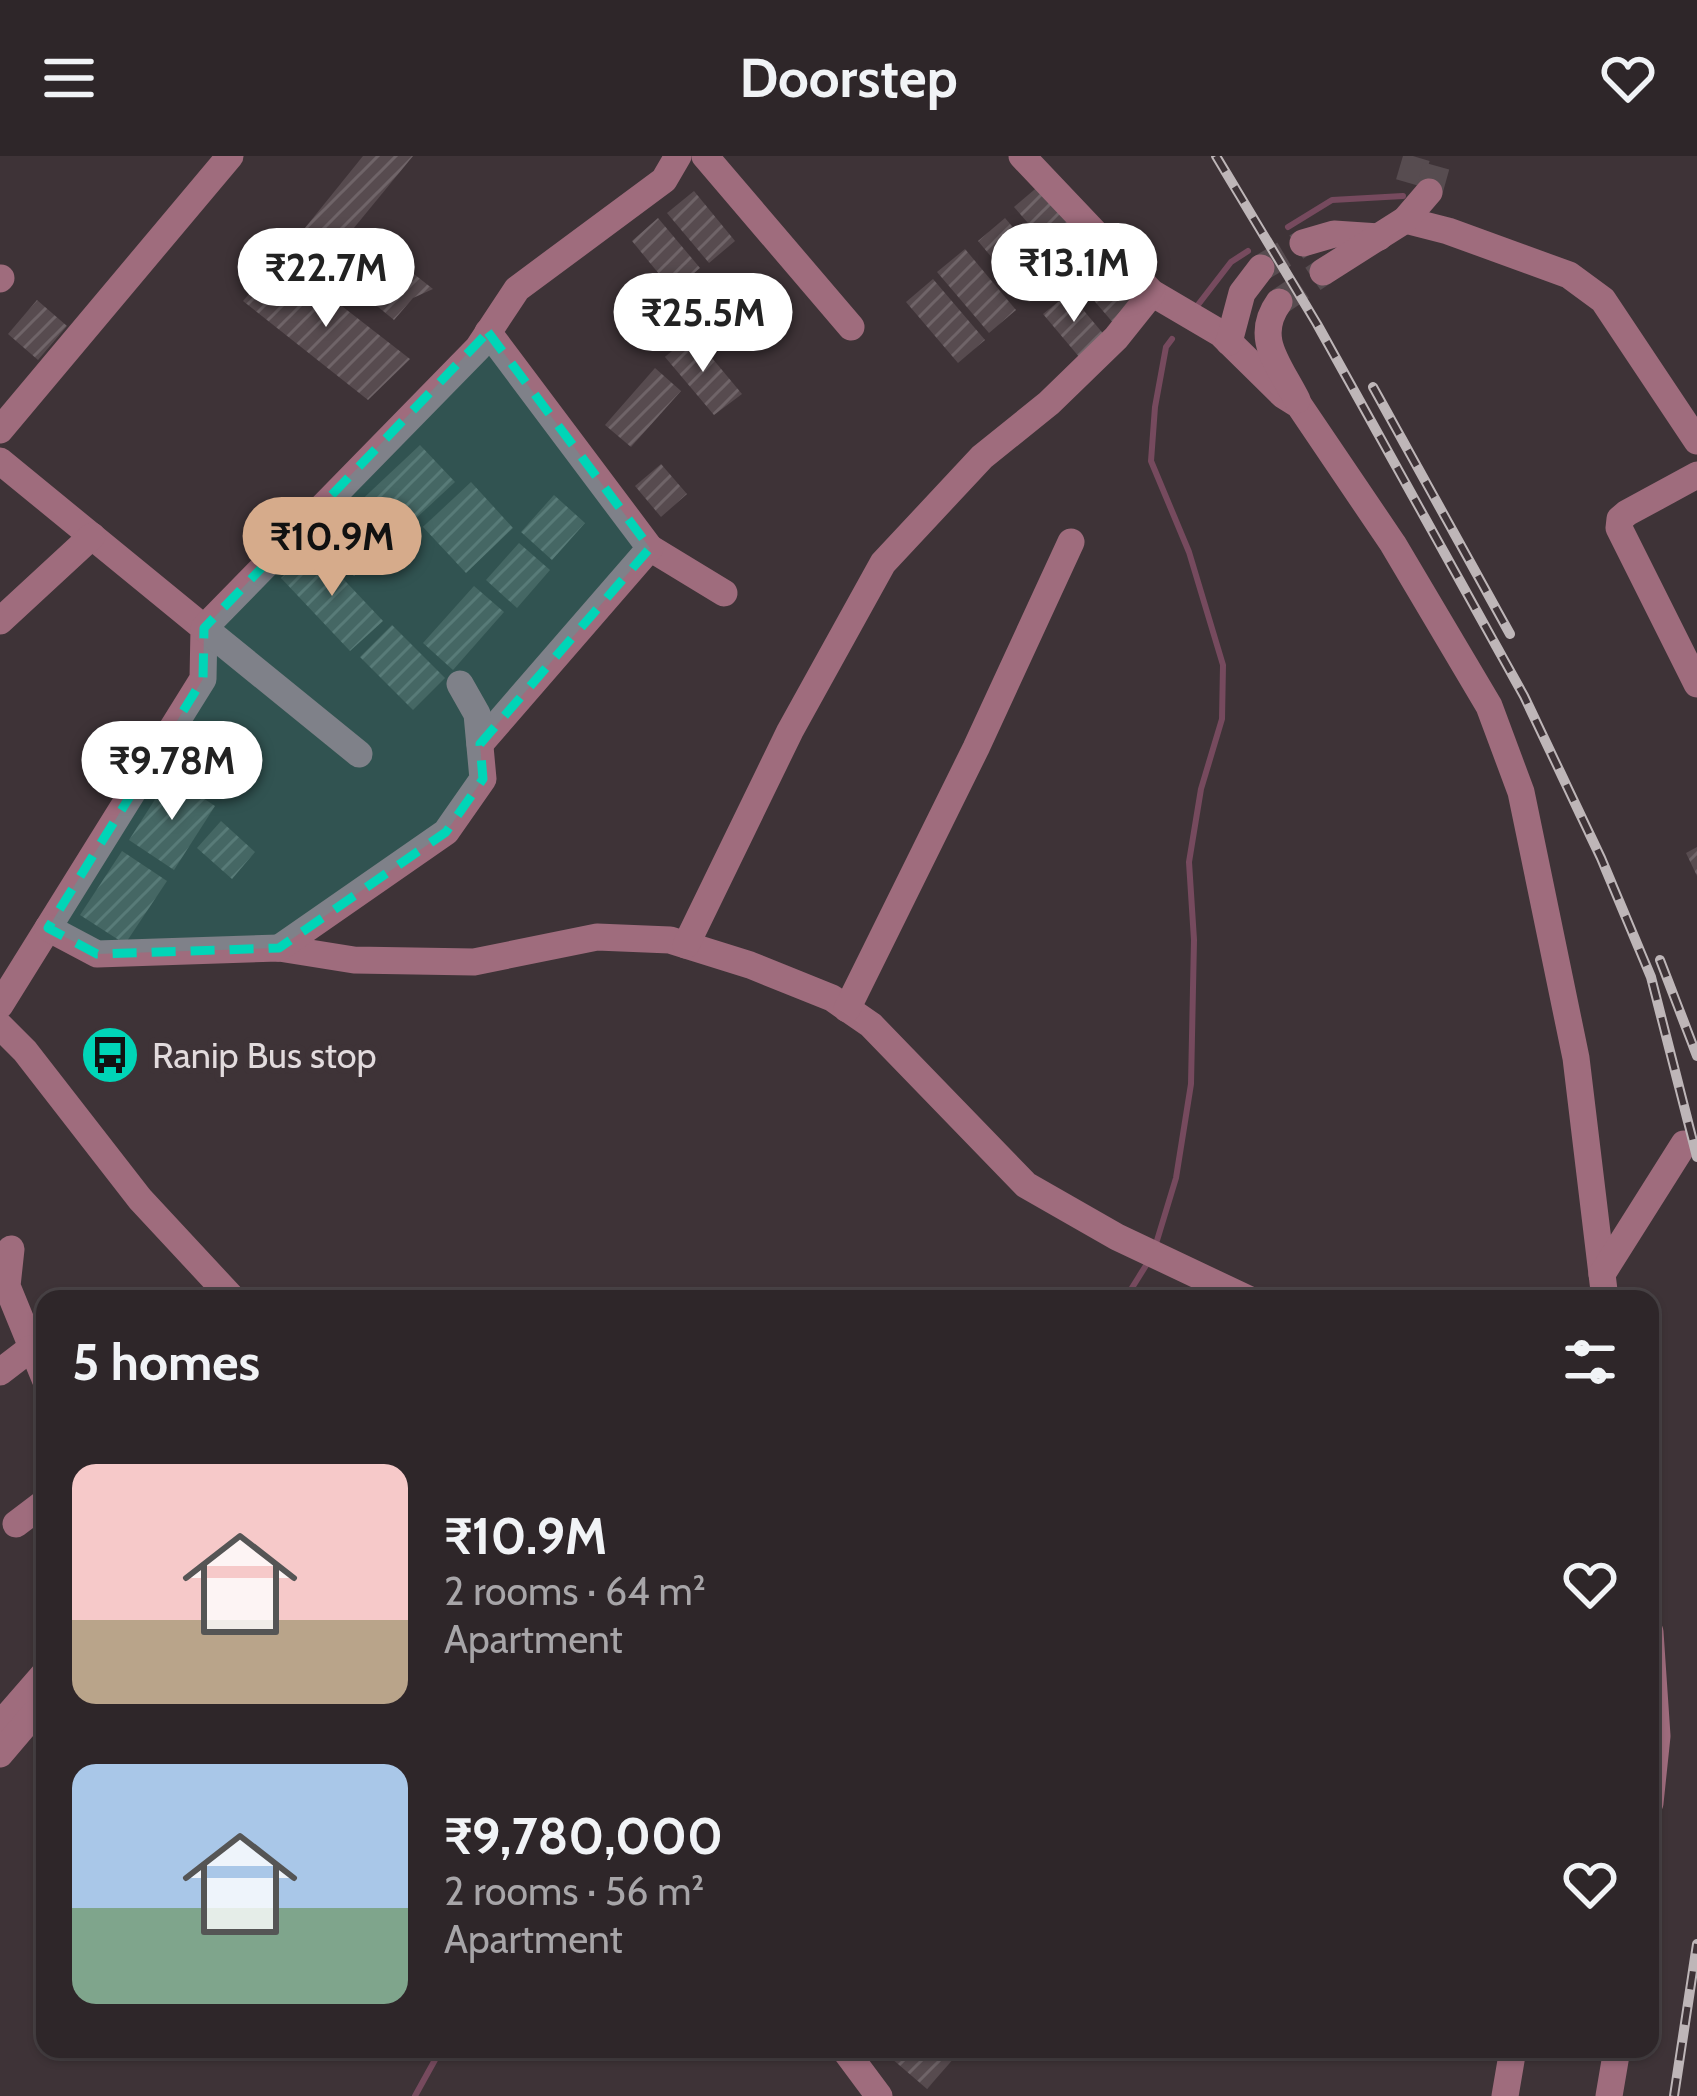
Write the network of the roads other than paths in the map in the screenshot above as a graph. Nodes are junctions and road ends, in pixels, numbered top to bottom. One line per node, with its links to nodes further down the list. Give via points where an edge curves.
1 (678, 156): 12 (street, via 664,180 623,214 517,289)
2 (706, 156): 11 (street)
3 (1022, 156): 9 (street)
4 (219, 160): 15 (street)
5 (1379, 237): 6 (street, via 1334,234); 8 (street); 16 (street, via 1414,201 1448,231 1569,275 1603,300)
6 (1303, 243)
7 (1261, 268): 13 (street, via 1242,293)
8 (1323, 272)
9 (1152, 293): 13 (street); 30 (street, via 1116,338 982,457 883,563)
10 (1279, 302): 14 (street, via 1265,336)
11 (851, 327)
12 (488, 332): 21 (street); 24 (street)
13 (1229, 341): 14 (street)
14 (1299, 406): 37 (street, via 1394,544 1489,706 1521,792 1576,1058)
15 (0, 430)
16 (1697, 441)
17 (0, 461): 19 (street)
18 (1697, 475): 26 (street, via 1627,514 1619,528)
19 (92, 536): 23 (street); 24 (street)
20 (1071, 542): 33 (street)
21 (650, 548): 22 (street); 27 (street)
22 (724, 593)
23 (0, 621)
24 (204, 628): 28 (street); 29 (street, via 203,679)
25 (460, 684): 27 (street, via 477,714)
26 (1697, 684)
27 (480, 744): 31 (street, via 483,779 446,832)
28 (358, 754)
29 (48, 928): 31 (street, via 97,954); 32 (street)
30 (686, 945): 31 (street, via 597,937 474,962 354,961); 33 (street)
31 (279, 948)
32 (0, 1005)
33 (848, 1009): 40 (street, via 1026,1185)
34 (0, 1026): 39 (street)
35 (1684, 1144): 37 (street)
36 (10, 1249): 38 (street)
37 (1604, 1286)
38 (4, 1287): 41 (street)
39 (225, 1290)
40 (1229, 1290)
41 (30, 1349): 42 (street); 43 (street)
42 (36, 1361)
43 (0, 1372)
44 (36, 1509): 45 (street)
45 (16, 1524)
46 (36, 1681): 47 (street)
47 (4, 1708)
48 (36, 1712): 49 (street)
49 (0, 1754)
50 (850, 2058): 53 (street)
51 (1511, 2058): 54 (street)
52 (1615, 2058): 55 (street)
53 (873, 2091)
54 (1504, 2096)
55 (1609, 2096)

